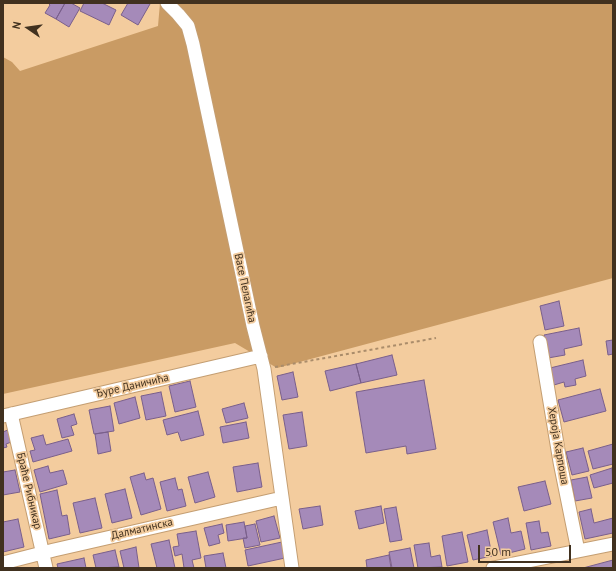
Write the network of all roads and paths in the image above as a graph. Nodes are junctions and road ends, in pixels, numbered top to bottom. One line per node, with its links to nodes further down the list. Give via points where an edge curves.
1 (167, 3): 4 (street, Васе Пелагића, via 188,26 194,44)
2 (436, 338): 4 (path)
3 (540, 342): 8 (street, Хероја Карпоша)
4 (263, 363): 5 (street, Ђуре Даничића); 6 (street, Васе Пелагића)
5 (7, 415): 9 (street, Браће Рибникар)
6 (282, 498): 9 (street, Далматинска); 12 (street, Васе Пелагића)
7 (613, 544): 8 (street)
8 (578, 551): 13 (street)
9 (42, 552): 10 (street, Далматинска); 11 (street, Браће Рибникар)
10 (3, 563)
11 (46, 568)
12 (292, 568)
13 (493, 568)

